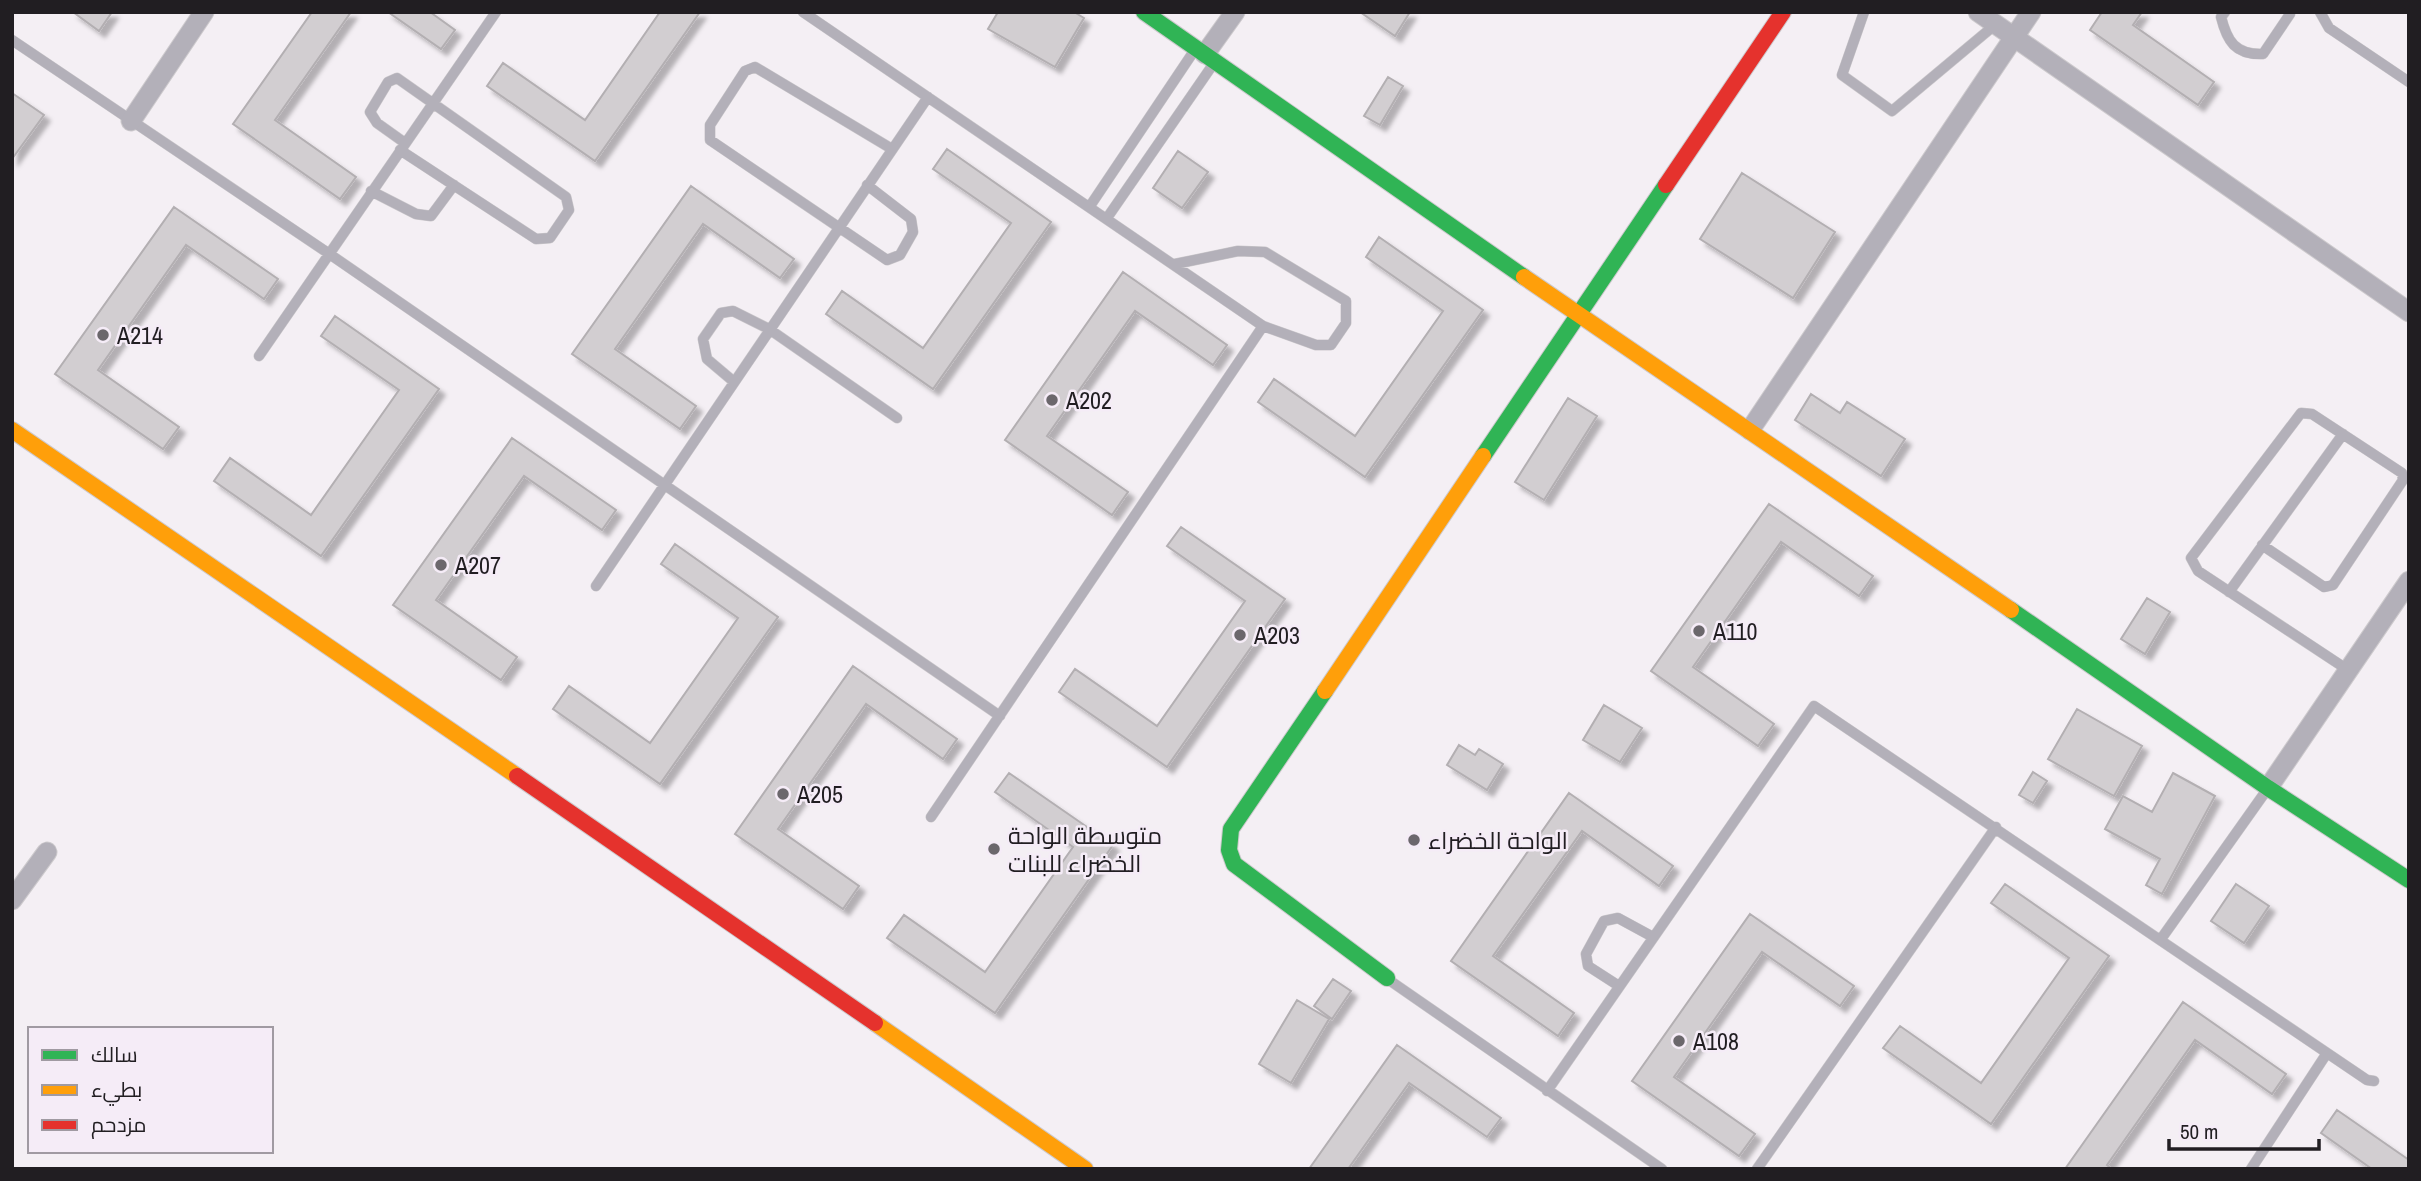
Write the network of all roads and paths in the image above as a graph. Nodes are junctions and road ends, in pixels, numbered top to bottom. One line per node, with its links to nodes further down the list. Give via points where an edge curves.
1 (204, 12): 21 (street)
2 (496, 12): 20 (lane)
3 (803, 12): 19 (lane)
4 (1144, 12): 17 (street)
5 (1235, 12): 17 (street)
6 (1783, 12): 33 (street)
7 (1864, 12): 14 (lane, via 1842,75 1892,111)
8 (1978, 12): 14 (street)
9 (2031, 12): 15 (street)
10 (2225, 12): 13 (lane, via 2221,17 2227,38 2248,55 2263,54)
11 (2301, 12): 13 (lane)
12 (2320, 12): 18 (lane, via 2329,28)
13 (2288, 13)
14 (1996, 24): 15 (street)
15 (2014, 37): 32 (street); 40 (street)
16 (12, 40): 21 (lane)
17 (1206, 54): 27 (lane); 28 (lane); 33 (street)
18 (2409, 82)
19 (928, 97): 23 (lane); 27 (lane)
20 (432, 104): 22 (lane); 22 (lane, via 397,78 388,82 370,112); 24 (lane, via 566,197 569,210 550,238 536,239)
21 (131, 121): 30 (lane)
22 (402, 146): 24 (lane); 26 (lane)
23 (892, 149): 25 (lane); 29 (lane, via 755,67 745,71 710,125 710,140)
24 (454, 185): 26 (lane, via 431,216 416,214)
25 (867, 185): 29 (lane); 29 (lane, via 911,219 913,232 900,256 887,260)
26 (371, 191): 30 (lane)
27 (1090, 206): 28 (lane)
28 (1107, 218): 31 (lane)
29 (838, 227): 35 (lane)
30 (328, 253): 36 (lane); 42 (lane)
31 (1175, 264): 34 (lane); 34 (lane, via 1238,251 1265,252 1346,301 1346,323 1331,345 1316,345)
32 (2409, 312)
33 (1578, 314): 40 (street); 57 (street, via 1231,829 1229,850 1234,864)
34 (1264, 326): 48 (lane)
35 (769, 329): 37 (lane); 37 (lane, via 733,311 722,313 715,322 704,339 707,359); 38 (lane)
36 (258, 356)
37 (733, 381): 42 (lane)
38 (897, 418)
39 (12, 430): 62 (street)
40 (1750, 430): 49 (street)
41 (2343, 434): 43 (lane); 43 (lane, via 2402,473 2403,480 2333,585 2325,587); 46 (lane, via 2312,414 2301,413 2191,558 2198,571)
42 (663, 483): 45 (lane); 48 (lane)
43 (2263, 545): 46 (lane)
44 (2409, 580): 47 (street)
45 (596, 586)
46 (2229, 592): 47 (lane)
47 (2348, 670): 49 (street)
48 (1000, 716): 50 (lane)
49 (2268, 788): 53 (street); 56 (lane)
50 (931, 817)
51 (1996, 827): 55 (lane, via 1814,706); 56 (lane); 64 (lane)
52 (47, 852): 54 (street)
53 (2409, 880)
54 (12, 900)
55 (1653, 937): 58 (lane); 58 (lane, via 1618,918 1604,921 1586,954 1588,966)
56 (2161, 939): 59 (lane)
57 (1387, 978): 61 (lane)
58 (1619, 986): 61 (lane)
59 (2327, 1053): 60 (lane); 65 (lane)
60 (2374, 1080)
61 (1547, 1091): 63 (lane)
62 (1085, 1169)
63 (1662, 1169)
64 (1757, 1169)
65 (2251, 1169)

